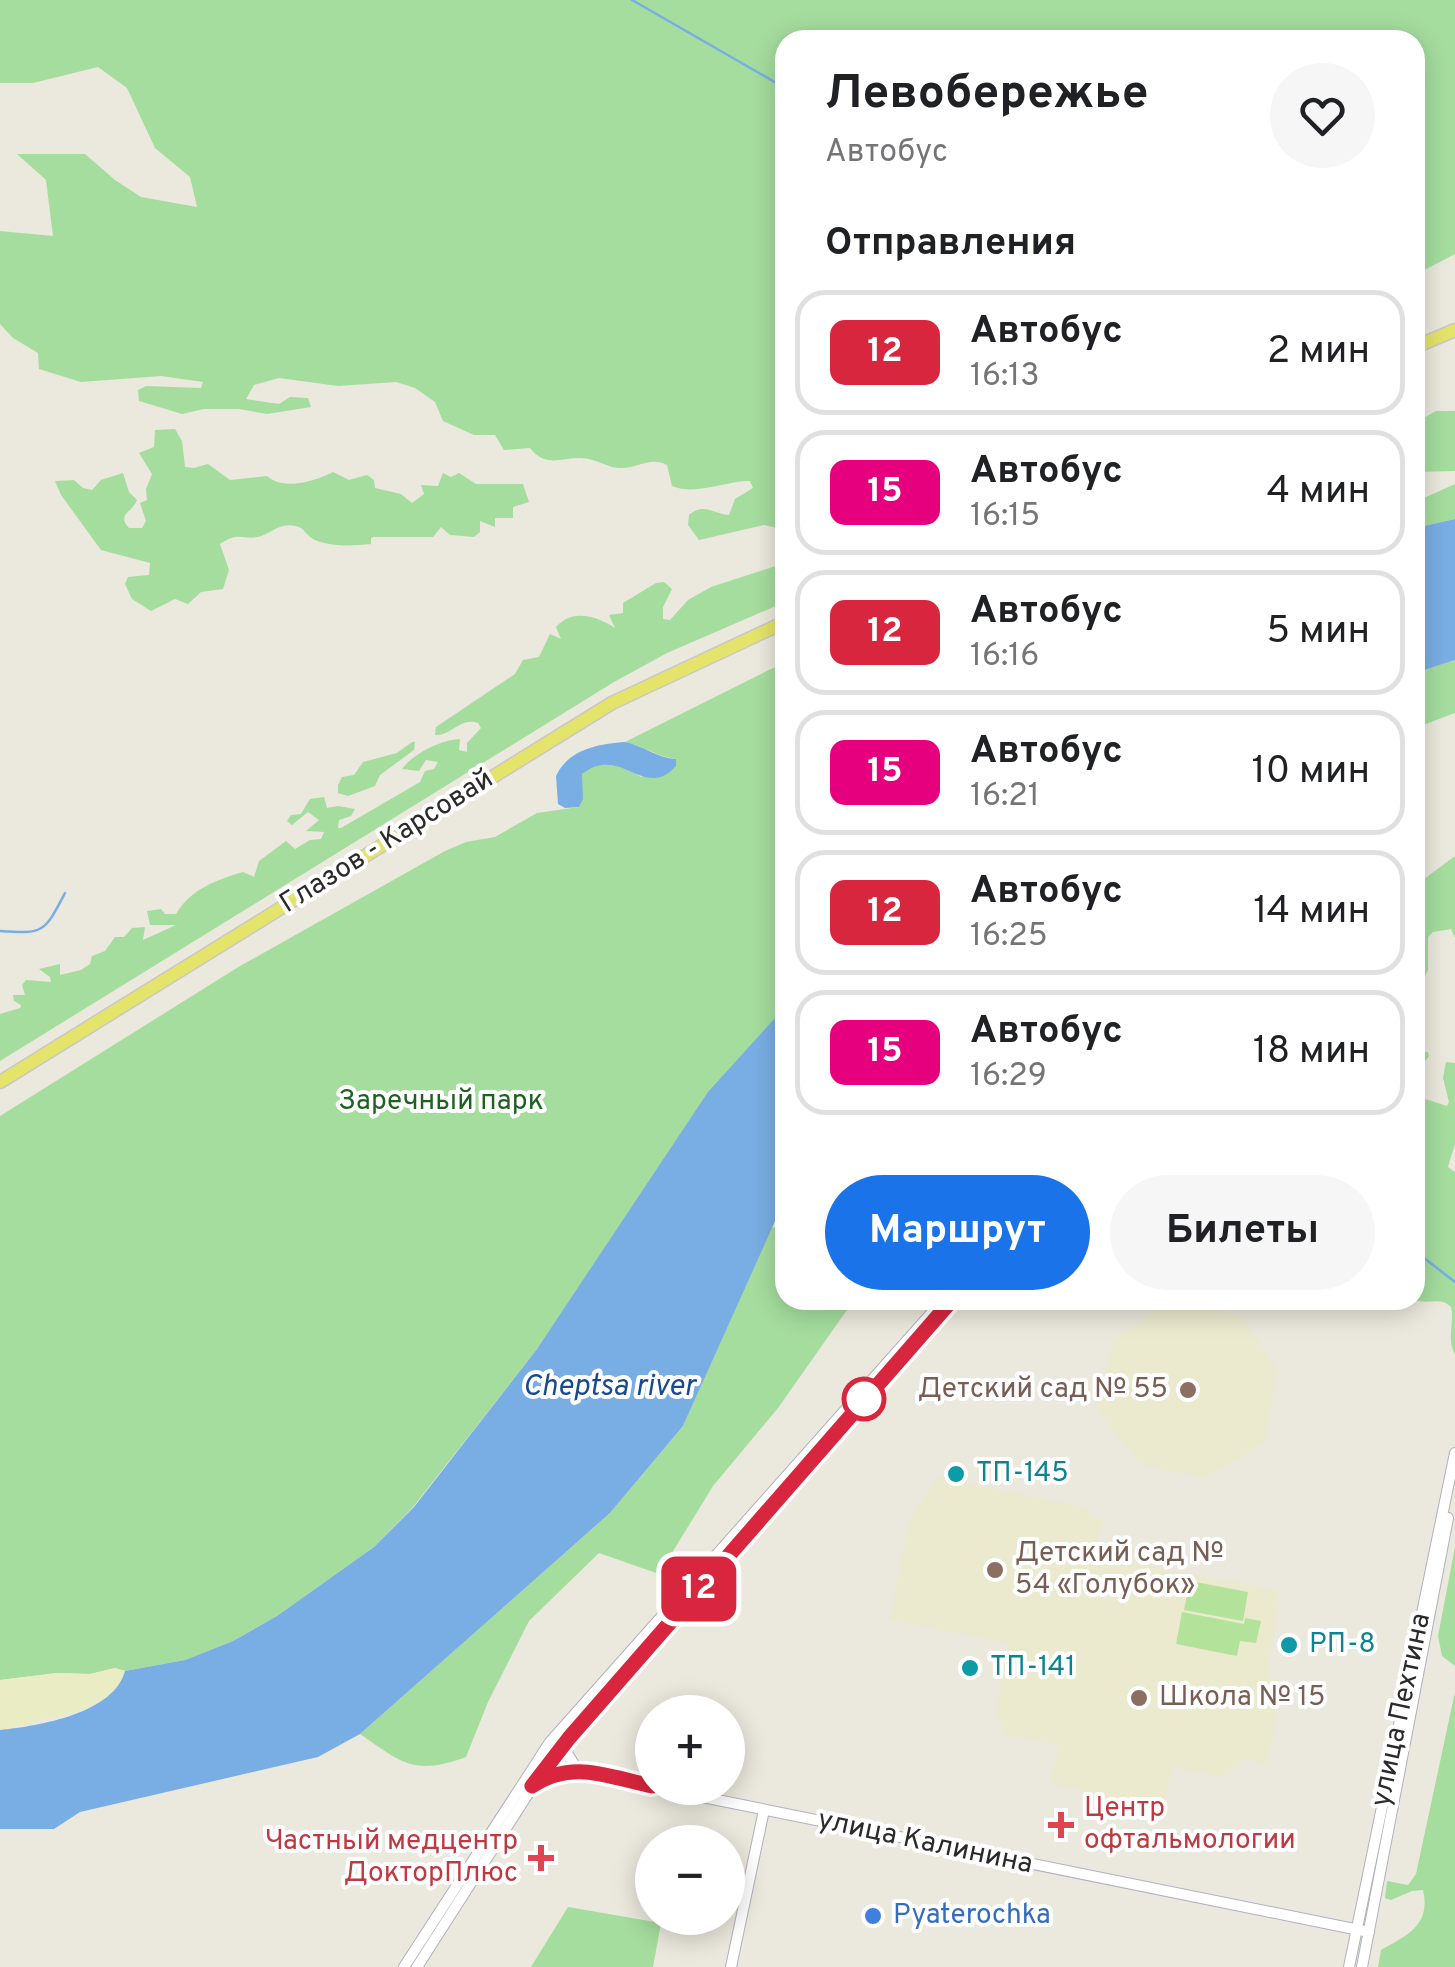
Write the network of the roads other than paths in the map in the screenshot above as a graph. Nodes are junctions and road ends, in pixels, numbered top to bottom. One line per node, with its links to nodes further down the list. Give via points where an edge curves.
1 (1455, 330): 2 (main road)
2 (1425, 343)
3 (775, 627): 4 (main road, Глазов - Карсовай, via 612,703)
4 (0, 1082)
5 (934, 1310): 10 (street, via 581,1705)
6 (943, 1310): 9 (street)
7 (1455, 1453): 16 (street, улица Пехтина)
8 (1455, 1468): 17 (street, улица Пехтина)
9 (569, 1738): 10 (street); 11 (street, via 567,1753)
10 (546, 1759): 11 (street); 13 (street); 19 (street)
11 (578, 1771): 12 (street, улица Калинина); 13 (street, улица Калинина, via 561,1771)
12 (635, 1783)
13 (532, 1786): 20 (street)
14 (740, 1805): 15 (street, улица Калинина)
15 (764, 1810): 16 (street, улица Калинина); 18 (street)
16 (1356, 1929): 17 (street, улица Калинина); 21 (street, улица Пехтина)
17 (1369, 1932): 22 (street, улица Пехтина)
18 (732, 1961)
19 (404, 1967)
20 (417, 1967)
21 (1349, 1967)
22 (1362, 1967)

